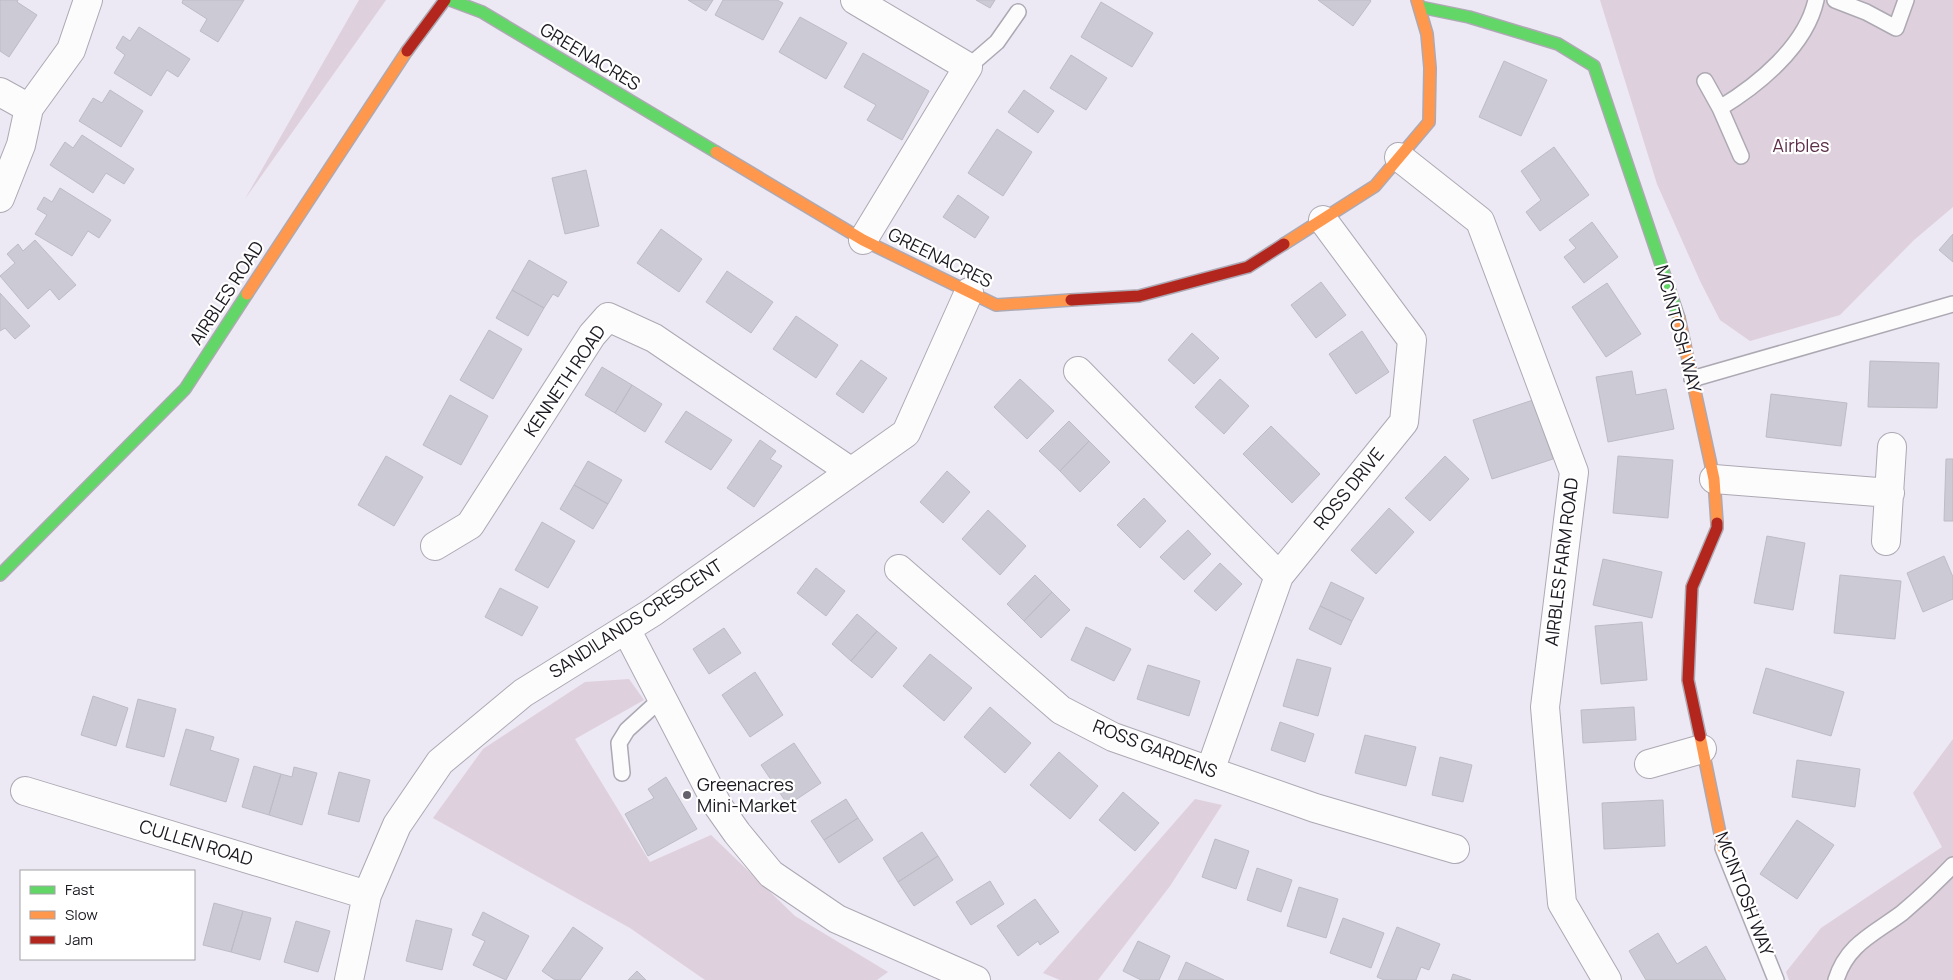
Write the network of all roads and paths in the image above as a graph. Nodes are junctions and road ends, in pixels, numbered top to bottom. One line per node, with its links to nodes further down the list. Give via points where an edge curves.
1 (88, 0): 13 (street, via 72,50)
2 (445, 0): 31 (street, AIRBLES ROAD, via 405,53 185,389)
3 (450, 0): 19 (street, GREENACRES, via 482,12)
4 (856, 0): 10 (street)
5 (1816, 0): 14 (lane, via 1800,34 1764,78)
6 (1835, 0): 7 (lane, via 1896,28)
7 (1906, 0)
8 (1418, 3): 16 (street, GREENACRES, via 1427,34 1429,122); 23 (street, MCINTOSH WAY, via 1558,44 1594,66 1677,310)
9 (1018, 12): 10 (lane, via 997,42)
10 (968, 67): 19 (street)
11 (1705, 80): 14 (lane)
12 (0, 92): 13 (street)
13 (29, 108): 17 (street, via 21,146)
14 (1720, 108): 15 (lane)
15 (1741, 156)
16 (1400, 157): 18 (street, GREENACRES, via 1374,186); 46 (street, AIRBLES FARM ROAD, via 1480,222 1574,472 1545,707 1562,903)
17 (0, 198)
18 (1322, 220): 20 (street, GREENACRES, via 1248,267 1139,296 996,305); 32 (street, ROSS DRIVE, via 1412,340 1404,422)
19 (864, 240): 20 (street, GREENACRES)
20 (969, 292): 25 (street, SANDILANDS CRESCENT, via 906,433)
21 (1953, 304): 23 (lane)
22 (1078, 371): 32 (street)
23 (1692, 379): 26 (street, MCINTOSH WAY)
24 (1892, 447): 27 (street)
25 (850, 470): 29 (street, KENNETH ROAD, via 654,338 608,318 592,335 470,525); 33 (street, SANDILANDS CRESCENT)
26 (1714, 480): 27 (street); 35 (street, MCINTOSH WAY, via 1717,528 1692,587 1688,680)
27 (1890, 494): 28 (street)
28 (1886, 541)
29 (435, 546)
30 (899, 569): 37 (street, ROSS GARDENS, via 1061,710 1113,737)
31 (0, 575)
32 (1279, 576): 37 (street, ROSS DRIVE)
33 (626, 629): 34 (street); 43 (street, SANDILANDS CRESCENT, via 522,693 440,762 397,825)
34 (662, 698): 38 (lane, via 627,730 619,743); 45 (street, via 718,806 771,874 837,919)
35 (1702, 749): 36 (street); 40 (street, MCINTOSH WAY)
36 (1649, 764)
37 (1210, 771): 41 (street, ROSS GARDENS, via 1315,808)
38 (622, 772)
39 (25, 791): 43 (street, CULLEN ROAD)
40 (1723, 848): 47 (lane, MCINTOSH WAY)
41 (1455, 849)
42 (1953, 866): 48 (lane, via 1927,892 1851,951)
43 (367, 895): 44 (street, SANDILANDS CRESCENT)
44 (349, 980)
45 (976, 980)
46 (1607, 980)
47 (1776, 980)
48 (1836, 980)

